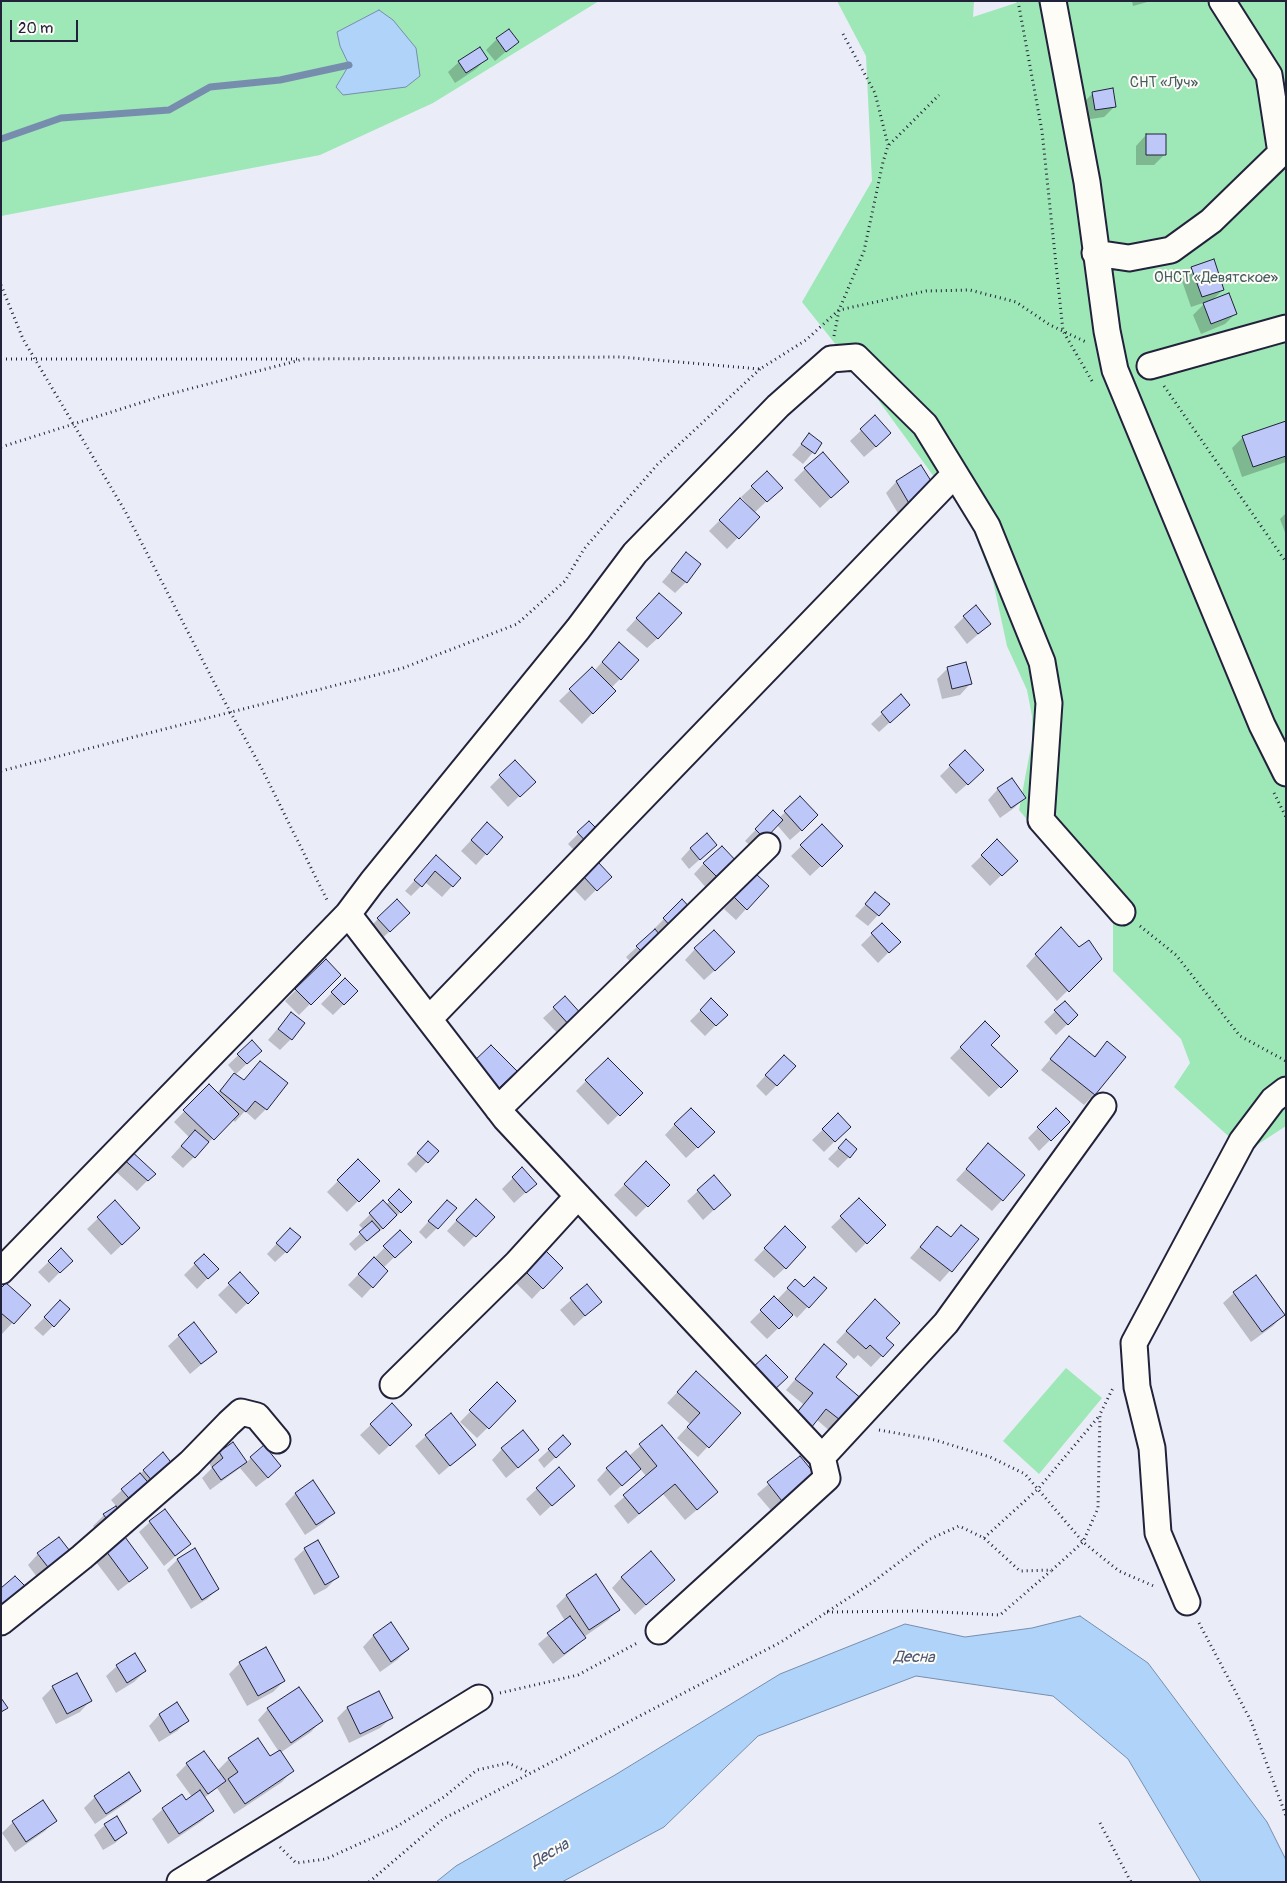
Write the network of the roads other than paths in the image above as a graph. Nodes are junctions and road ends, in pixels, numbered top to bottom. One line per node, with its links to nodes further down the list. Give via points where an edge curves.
1 (1053, 1): 4 (street, via 1087,182)
2 (1222, 1): 3 (street, via 1268,74)
3 (1284, 150): 4 (street, via 1211,221 1171,250 1128,258)
4 (1095, 252): 8 (street, via 1110,353 1120,385 1262,725)
5 (1286, 328): 6 (street)
6 (1150, 366)
7 (954, 474): 10 (street, via 987,526 1042,662 1048,703 1042,820); 11 (street, via 925,425 856,357 831,359 778,406 635,553 578,629); 12 (street)
8 (1286, 773)
9 (767, 846): 15 (street)
10 (1122, 912)
11 (340, 922): 12 (street); 17 (street)
12 (429, 1019): 15 (street)
13 (1286, 1090): 21 (street, via 1272,1100 1242,1141 1134,1343 1137,1387 1152,1448 1158,1533)
14 (1103, 1106): 20 (street, via 946,1323)
15 (498, 1109): 16 (street)
16 (578, 1196): 18 (street, via 517,1263); 20 (street)
17 (1, 1271)
18 (393, 1385)
19 (277, 1440): 22 (street, via 257,1416 241,1412 190,1463)
20 (822, 1457): 23 (street, via 827,1478)
21 (1187, 1602)
22 (1, 1622)
23 (659, 1630)
24 (478, 1698): 25 (street)
25 (180, 1882)

